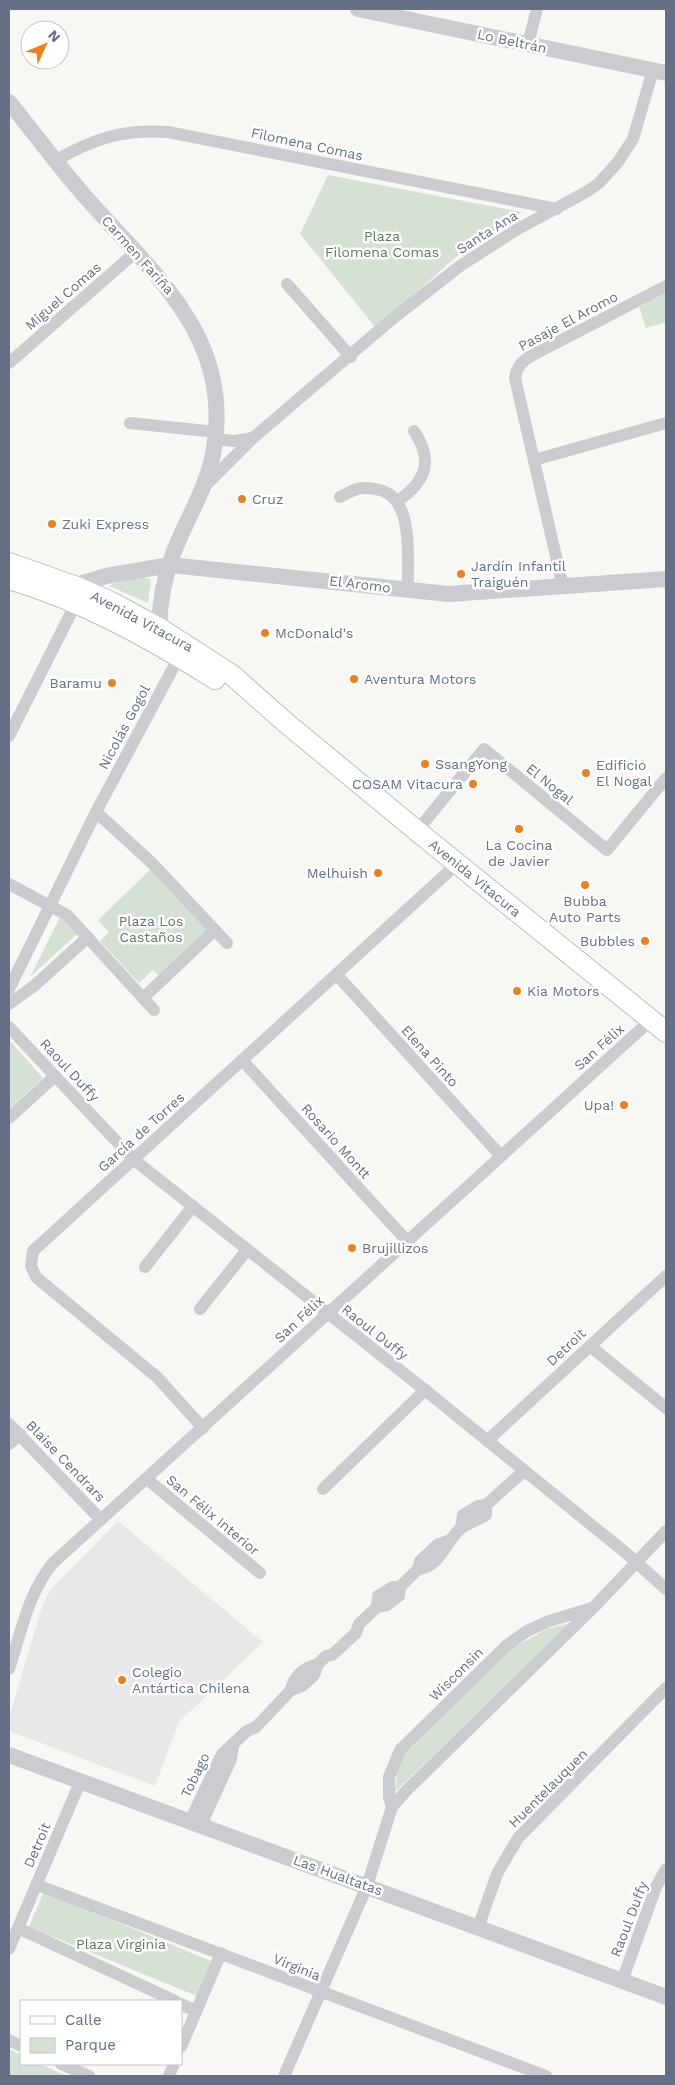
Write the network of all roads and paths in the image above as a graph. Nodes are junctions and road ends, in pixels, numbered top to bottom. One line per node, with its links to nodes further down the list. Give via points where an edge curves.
1 (358, 9): 3 (street, Lo Beltrán)
2 (537, 9): 3 (street)
3 (528, 44): 4 (street, Lo Beltrán)
4 (660, 72): 7 (street, Santa Ana, via 622,157 594,187)
5 (9, 102): 6 (street, Carmen Fariña)
6 (55, 161): 7 (street, Filomena Comas, via 79,147 113,134 139,130 168,132); 8 (street, Carmen Fariña)
7 (557, 209): 11 (street, Santa Ana, via 516,230 460,266)
8 (137, 251): 12 (street, Miguel Comas); 16 (street, Carmen Fariña, via 176,297 201,343 214,392)
9 (286, 284): 11 (street)
10 (666, 286): 18 (street, Pasaje El Aromo, via 522,362 515,378)
11 (351, 356): 17 (street, Santa Ana)
12 (9, 363)
13 (130, 422): 16 (street)
14 (666, 423): 18 (street)
15 (414, 431): 21 (street, via 423,444 425,470 417,486)
16 (216, 435): 17 (street, via 234,441); 19 (street, Carmen Fariña)
17 (253, 438): 19 (street, Santa Ana)
18 (534, 460): 26 (street, Pasaje El Aromo)
19 (203, 488): 23 (street, Carmen Fariña)
20 (340, 497): 21 (street, via 364,487 388,493)
21 (398, 501): 27 (street, via 405,521)
22 (9, 563): 28 (main road, Avenida Vitacura)
23 (170, 565): 27 (street, El Aromo); 28 (street, El Aromo, via 124,571 93,580); 29 (street, Carmen Fariña, via 161,604)
24 (9, 579): 28 (main road, Avenida Vitacura)
25 (666, 579): 26 (street, El Aromo)
26 (563, 588): 27 (street, El Aromo, via 474,594)
27 (408, 590)
28 (71, 595): 29 (main road, Avenida Vitacura); 32 (street)
29 (160, 636): 30 (main road, Avenida Vitacura); 31 (main road, Avenida Vitacura, via 232,675)
30 (180, 657): 31 (main road, Avenida Vitacura); 34 (street, Nicolás Gogol)
31 (285, 722): 35 (main road, Avenida Vitacura)
32 (9, 736)
33 (666, 778): 35 (street, El Nogal, via 608,850 484,749)
34 (96, 812): 38 (street, Nicolás Gogol); 39 (street, via 152,863)
35 (417, 831): 36 (main road, Avenida Vitacura)
36 (458, 864): 42 (street, García de Torres); 47 (main road, Avenida Vitacura)
37 (9, 884): 38 (street)
38 (51, 906): 40 (street, via 68,914); 43 (street, Nicolás Gogol)
39 (215, 930): 41 (street); 44 (street)
40 (88, 937): 44 (street); 45 (street)
41 (227, 943)
42 (337, 975): 49 (street, García de Torres); 52 (street, Elena Pinto)
43 (9, 989)
44 (143, 998): 46 (street)
45 (9, 1004)
46 (154, 1010)
47 (659, 1026): 52 (street, San Félix)
48 (9, 1027): 50 (street, Raoul Duffy)
49 (242, 1060): 53 (street, García de Torres); 55 (street, Rosario Montt)
50 (55, 1076): 51 (street); 53 (street, Raoul Duffy)
51 (9, 1118)
52 (501, 1156): 55 (street, San Félix)
53 (133, 1159): 54 (street, Raoul Duffy); 65 (street, García de Torres, via 35,1248 31,1266 36,1278 157,1377)
54 (193, 1206): 56 (street, Raoul Duffy); 57 (street)
55 (408, 1241): 60 (street, San Félix)
56 (247, 1250): 59 (street); 60 (street, Raoul Duffy)
57 (145, 1267)
58 (666, 1276): 61 (street, Detroit)
59 (200, 1309)
60 (328, 1313): 62 (street, Raoul Duffy); 65 (street, San Félix)
61 (590, 1346): 63 (street); 67 (street, Detroit)
62 (425, 1390): 67 (street, Raoul Duffy); 71 (street)
63 (666, 1408)
64 (9, 1424): 66 (street, Blaise Cendrars)
65 (203, 1428): 70 (street, San Félix)
66 (20, 1434): 68 (street); 72 (street, Blaise Cendrars)
67 (488, 1441): 69 (street, Raoul Duffy)
68 (9, 1444)
69 (524, 1471): 74 (street, Raoul Duffy); 83 (street, Tobago, via 486,1505 486,1515 461,1528 448,1541 444,1552 426,1568 418,1568 400,1587 399,1596 387,1605 377,1607 359,1624 356,1632 322,1660 314,1675 302,1686 291,1690 256,1727 222,1754)
70 (147, 1479): 72 (street, San Félix); 75 (street, San Félix Interior)
71 (323, 1489)
72 (101, 1520): 78 (street, San Félix, via 43,1575 33,1593)
73 (666, 1531): 74 (street, Wisconsin)
74 (636, 1562): 76 (street, Raoul Duffy); 77 (street, Wisconsin)
75 (260, 1573)
76 (666, 1589)
77 (594, 1607): 82 (street, Wisconsin); 82 (street, Wisconsin, via 527,1630 506,1646 421,1729 400,1750 391,1767 388,1786)
78 (9, 1669)
79 (666, 1688): 88 (street, Huentelauquen, via 518,1838 497,1874)
80 (9, 1755): 81 (street, Las Hualtatas)
81 (81, 1780): 83 (street, Las Hualtatas); 85 (street, Detroit)
82 (392, 1807): 86 (street, Wisconsin)
83 (195, 1823): 86 (street, Las Hualtatas)
84 (666, 1868): 91 (street, Raoul Duffy)
85 (37, 1885): 87 (street, Detroit); 90 (street, Virginia)
86 (367, 1886): 88 (street, Las Hualtatas); 92 (street, Wisconsin)
87 (18, 1928): 89 (street, Detroit); 94 (street)
88 (478, 1928): 91 (street, Las Hualtatas)
89 (9, 1949)
90 (221, 1954): 92 (street, Virginia); 96 (street)
91 (622, 1981): 93 (street, Las Hualtatas)
92 (321, 1992): 100 (street, Wisconsin); 101 (street, Virginia)
93 (666, 1997)
94 (173, 2000)
95 (182, 2004): 96 (street)
96 (196, 2011): 97 (street)
97 (182, 2045)
98 (63, 2065): 99 (street)
99 (89, 2076)
100 (284, 2076)
101 (546, 2076)

